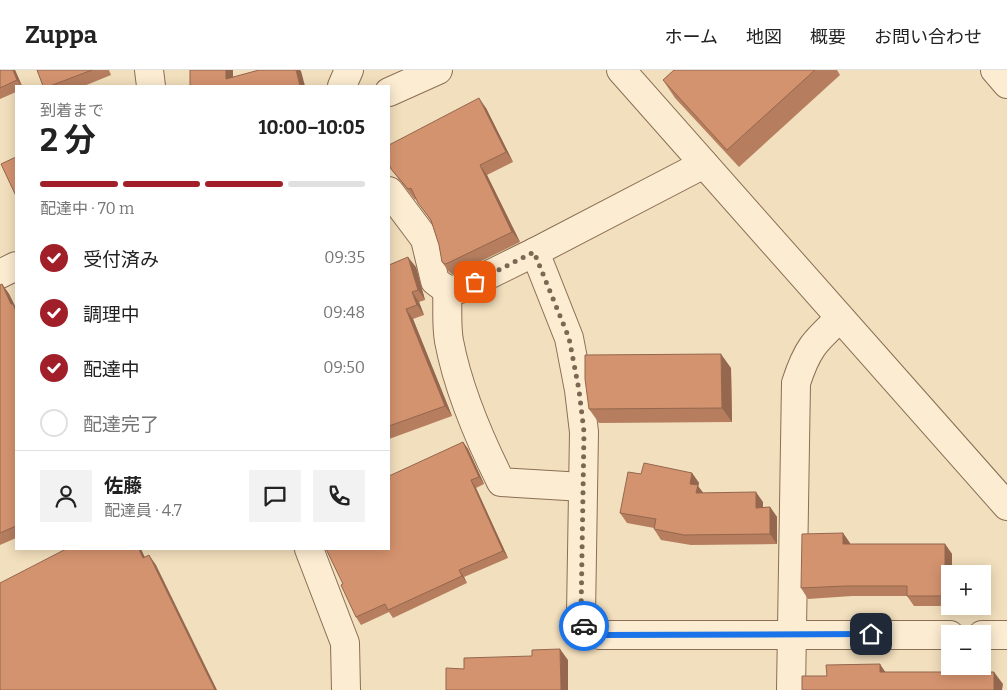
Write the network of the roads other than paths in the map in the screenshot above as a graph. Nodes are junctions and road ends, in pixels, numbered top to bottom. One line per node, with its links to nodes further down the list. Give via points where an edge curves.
1 (149, 70): 7 (street)
2 (349, 70): 8 (street)
3 (438, 70): 9 (street)
4 (621, 70): 10 (street)
5 (995, 70): 6 (street)
6 (1007, 84)
7 (151, 85)
8 (342, 85)
9 (390, 92)
10 (704, 164): 12 (street); 16 (street)
11 (390, 192): 15 (street, via 425,239 435,281)
12 (534, 252): 15 (street, via 460,289); 17 (street, via 569,338 584,432)
13 (15, 266): 14 (street)
14 (0, 274)
15 (447, 290): 17 (street, via 449,340 464,395 501,482)
16 (840, 318): 18 (street); 20 (street, via 816,340 804,358 796,383)
17 (583, 487): 20 (street, via 581,614 588,631 599,635)
18 (1007, 506)
19 (309, 550): 24 (street, via 345,642)
20 (792, 634): 21 (street); 25 (street)
21 (941, 634)
22 (991, 635): 23 (street)
23 (1007, 635)
24 (346, 690)
25 (791, 690)

